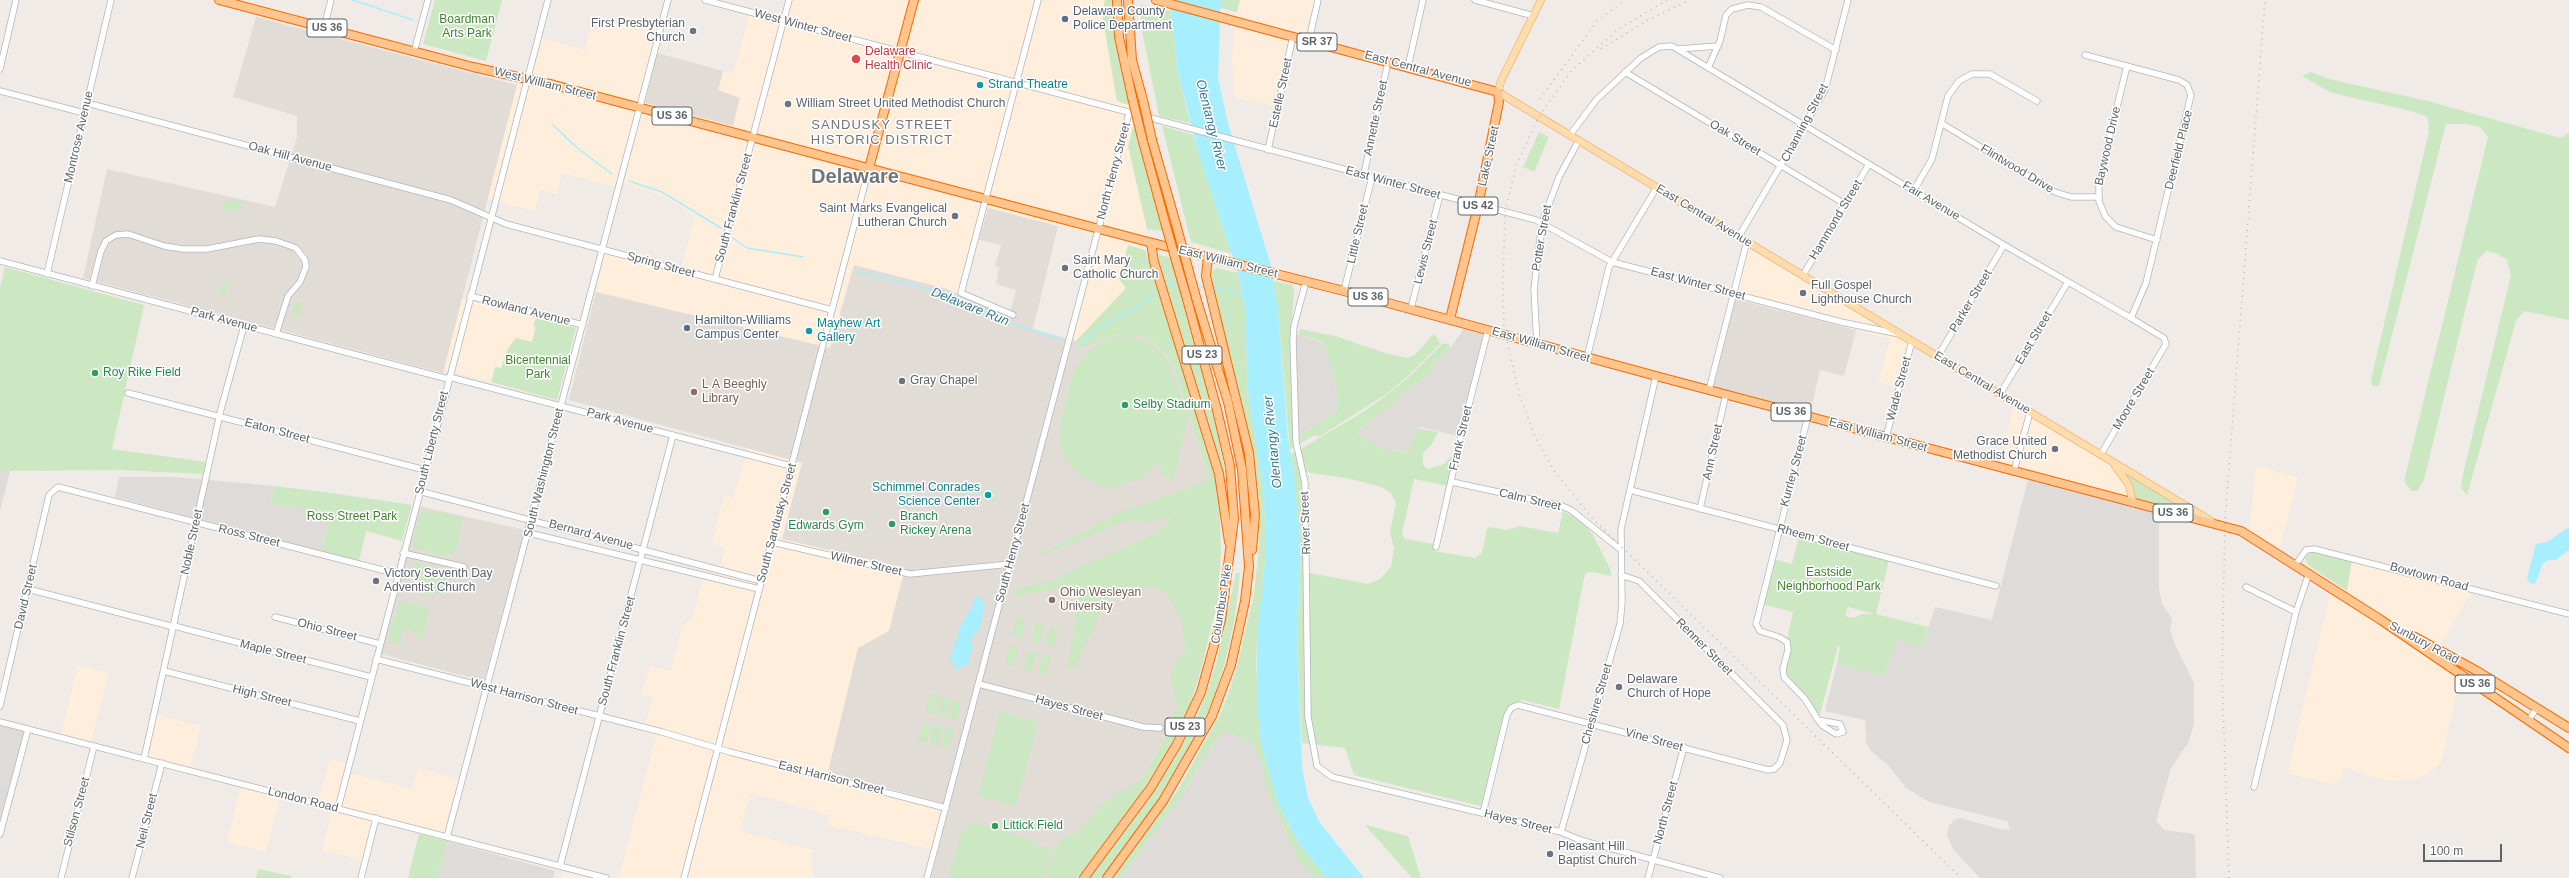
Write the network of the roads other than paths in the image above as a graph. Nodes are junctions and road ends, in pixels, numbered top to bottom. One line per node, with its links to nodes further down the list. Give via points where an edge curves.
1 (16, 0): 35 (street)
2 (111, 0): 42 (street, Montrose Avenue)
3 (219, 0): 22 (highway, West William Street / US 36)
4 (331, 0): 22 (street)
5 (428, 0): 28 (street)
6 (548, 0): 37 (street, South Liberty Street)
7 (668, 0): 43 (street, South Washington Street)
8 (705, 0): 21 (street, West Winter Street)
9 (790, 0): 21 (street, South Franklin Street)
10 (914, 0): 29 (highway)
11 (1038, 0): 38 (street)
12 (1117, 0): 131 (highway, Columbus Pike / US 23, bridge, via 1116,13 1123,60 1142,138 1227,450 1234,519)
13 (1128, 0): 137 (highway, Columbus Pike / US 23, bridge, via 1132,60 1197,301 1228,402 1240,455 1245,490)
14 (1157, 0): 23 (highway, East Central Avenue / SR 37)
15 (1318, 0): 24 (street)
16 (1423, 0): 33 (street)
17 (1475, 0): 20 (street)
18 (1541, 0): 20 (main road, Lake Street / US 42)
19 (1848, 0): 27 (street, Channing Street)
20 (1534, 16): 40 (main road, Lake Street / US 42)
21 (784, 21): 29 (street, West Winter Street); 49 (street, South Franklin Street)
22 (324, 28): 28 (highway, West William Street / US 36)
23 (1293, 36): 24 (highway, East Central Avenue / SR 37); 51 (street, Estelle Street)
24 (1309, 40): 31 (highway, East Central Avenue / SR 37)
25 (1718, 46): 26 (street); 27 (street, via 1728,12 1743,5 1754,5); 34 (street)
26 (1677, 49): 34 (street, Fair Avenue); 36 (street, via 1668,45 1659,47)
27 (1836, 50): 47 (street, Channing Street, via 1825,90)
28 (414, 52): 37 (highway, West William Street / US 36)
29 (900, 52): 38 (street, East Winter Street); 54 (highway)
30 (2085, 55): 32 (street, Deerfield Place)
31 (1388, 62): 33 (highway, East Central Avenue / SR 37); 55 (street, Annette Street)
32 (2127, 66): 60 (street, Baywood Drive, via 2099,180); 68 (street, Deerfield Place, via 2181,81 2188,87 2191,95)
33 (1408, 67): 40 (highway, East Central Avenue / SR 37)
34 (1708, 68): 47 (street, Fair Avenue)
35 (0, 69)
36 (1625, 72): 48 (street, via 1597,99); 53 (street, Oak Street)
37 (527, 78): 43 (highway, West William Street / US 36); 64 (street, South Liberty Street)
38 (1017, 83): 45 (street, East Winter Street); 61 (street)
39 (0, 91): 44 (street)
40 (1498, 92): 48 (main road, East Central Avenue / SR 37); 63 (highway, Lake Street / US 42, via 1500,102)
41 (2037, 101): 46 (street, via 1996,76 1972,74 1950,91)
42 (87, 103): 44 (street, Montrose Avenue); 64 (street, Oak Hill Avenue, via 451,200)
43 (640, 108): 49 (highway, West William Street / US 36); 72 (street, South Washington Street)
44 (84, 113): 76 (street, Montrose Avenue)
45 (1129, 113): 51 (street, East Winter Street); 66 (street, North Henry Street)
46 (1941, 123): 58 (street, via 1932,159); 60 (street, Flintwood Drive, via 2055,192 2078,198)
47 (1806, 126): 52 (street, Fair Avenue); 53 (street, Channing Street)
48 (1570, 135): 50 (main road, East Central Avenue / SR 37)
49 (753, 138): 54 (highway, West William Street / US 36); 78 (street, South Franklin Street)
50 (1579, 140): 57 (main road, East Central Avenue / SR 37); 65 (street, Potter Street, via 1559,177)
51 (1268, 150): 55 (street, East Winter Street)
52 (1869, 164): 58 (street, Fair Avenue); 62 (street, Hammond Street)
53 (1781, 166): 62 (street, Oak Street); 67 (street, Channing Street)
54 (870, 168): 61 (highway, East William Street / US 36); 86 (street, South Sandusky Street)
55 (1364, 174): 56 (street, East Winter Street)
56 (1372, 177): 59 (street, East Winter Street); 82 (street, Little Street)
57 (1657, 187): 67 (main road, East Central Avenue / SR 37); 75 (street)
58 (1914, 190): 71 (street, Fair Avenue)
59 (1440, 195): 63 (street, East Winter Street); 85 (street, Lewis Street)
60 (2098, 197): 68 (street, Baywood Drive, via 2102,211 2116,227)
61 (986, 199): 66 (highway, East William Street / US 36); 87 (street, via 961,293)
62 (1845, 204): 77 (street, Hammond Street)
63 (1478, 206): 65 (street, East Winter Street); 89 (highway, Lake Street / US 42)
64 (490, 219): 72 (street, Spring Street); 84 (street, South Liberty Street)
65 (1542, 223): 75 (street, East Winter Street); 97 (street, Potter Street, via 1534,289)
66 (1098, 228): 70 (highway, East William Street / US 36); 134 (street, South Henry Street)
67 (1739, 236): 69 (main road, East Central Avenue / SR 37)
68 (2157, 240): 88 (street, Deerfield Place, via 2144,290)
69 (1747, 241): 77 (main road, East Central Avenue / SR 37); 83 (street)
70 (1151, 242): 73 (highway, East William Street / US 36); 131 (highway, via 1162,289 1220,474)
71 (2004, 245): 80 (street, Fair Avenue); 98 (street, Parker Street)
72 (603, 249): 78 (street, Spring Street); 90 (street, South Washington Street)
73 (1208, 257): 79 (highway, East William Street / US 36); 137 (highway, via 1206,272 1209,287 1240,409 1252,469 1255,531)
74 (0, 261): 76 (street, Park Avenue)
75 (1612, 262): 83 (street, East Winter Street); 99 (street, via 1602,291)
76 (47, 274): 81 (street, Park Avenue)
77 (1803, 275): 94 (main road, East Central Avenue / SR 37)
78 (715, 279): 86 (street, Spring Street)
79 (1306, 281): 82 (highway, East William Street / US 36); 175 (street, River Street, via 1294,326 1293,340 1296,442 1305,483 1308,717)
80 (2068, 282): 88 (street, Fair Avenue); 105 (street, East Street)
81 (92, 286): 91 (street, Park Avenue); 93 (street, via 100,251 106,241 116,235 128,234 164,246 183,249 207,249 259,239 276,241 296,248 305,260 306,267 300,282 288,296)
82 (1344, 290): 85 (highway, East William Street / US 36)
83 (1733, 293): 94 (street, East Winter Street, via 1864,328); 102 (street)
84 (470, 296): 90 (street, Rowland Avenue); 101 (street, South Liberty Street)
85 (1411, 308): 89 (highway, East William Street / US 36)
86 (832, 310): 113 (street, South Sandusky Street)
87 (1013, 315)
88 (2131, 318): 96 (street, Fair Avenue, via 2164,338)
89 (1450, 319): 92 (highway, East William Street / US 36)
90 (583, 325): 106 (street, South Washington Street)
91 (244, 326): 93 (street, Park Avenue); 108 (street, Noble Street)
92 (1488, 330): 97 (highway, East William Street / US 36); 116 (street, Frank Street)
93 (276, 334): 101 (street, Park Avenue)
94 (1901, 334): 95 (main road, East Central Avenue / SR 37)
95 (1912, 341): 98 (main road, East Central Avenue / SR 37); 111 (street, Wade Street)
96 (2166, 342): 112 (street, Moore Street)
97 (1537, 344): 99 (highway, East William Street / US 36)
98 (1938, 356): 105 (main road, East Central Avenue / SR 37)
99 (1587, 358): 100 (highway, East William Street / US 36)
100 (1656, 376): 102 (highway, East William Street / US 36); 118 (street)
101 (448, 378): 106 (street, Park Avenue); 114 (street, South Liberty Street)
102 (1709, 390): 104 (highway, East William Street / US 36)
103 (128, 393): 108 (street, Eaton Street)
104 (1726, 394): 109 (highway, East William Street / US 36); 121 (street, Ann Street)
105 (2000, 394): 107 (main road, East Central Avenue / SR 37)
106 (561, 406): 110 (street, Park Avenue); 122 (street, South Washington Street)
107 (2030, 412): 112 (main road, East Central Avenue / SR 37); 115 (street)
108 (220, 416): 114 (street, Eaton Street); 123 (street, Noble Street)
109 (1808, 416): 111 (highway, East William Street / US 36); 125 (street, Kurrley Street)
110 (673, 435): 113 (street, Park Avenue); 129 (street, South Franklin Street)
111 (1886, 437): 115 (highway, East William Street / US 36)
112 (2101, 454): 120 (main road, SR 37, via 2125,478 2132,493); 124 (main road, East Central Avenue / SR 37)
113 (792, 466): 127 (street, South Sandusky Street)
114 (425, 470): 119 (street, South Liberty Street)
115 (2014, 471): 120 (highway, East William Street / US 36)
116 (1452, 482): 128 (street, Frank Street); 130 (street, Calm Street, via 1562,506 1571,510)
117 (53, 490): 123 (street, Ross Street, via 64,488); 144 (street, David Street, via 49,495)
118 (1630, 490): 121 (street, Rheem Street); 130 (street, via 1621,529)
119 (419, 491): 122 (street, Bernard Avenue); 132 (street, South Liberty Street)
120 (2133, 503): 124 (highway, East William Street / US 36)
121 (1700, 509): 125 (street, Rheem Street)
122 (532, 520): 126 (street, South Washington Street); 129 (street, Bernard Avenue)
123 (196, 522): 139 (street, Ross Street); 150 (street, Noble Street)
124 (2213, 523): 135 (highway, Sunbury Road / US 36, via 2250,535)
125 (1778, 529): 142 (street, Rheem Street); 160 (street, Kurrley Street, via 1756,627 1760,631 1784,639 1789,646 1783,673)
126 (529, 532): 133 (street, Bernard Avenue); 156 (street, South Washington Street)
127 (772, 542): 134 (street, Wilmer Street, via 910,574); 141 (street, South Sandusky Street)
128 (1436, 548)
129 (644, 549): 133 (street, South Franklin Street); 141 (street, Bernard Avenue)
130 (1620, 549): 140 (street)
131 (1230, 552): 192 (highway, Columbus Pike / US 23, via 1219,631 1210,665 1192,713 1162,770)
132 (403, 553): 136 (street); 139 (street, South Liberty Street)
133 (641, 560): 145 (street, Bernard Avenue); 159 (street, South Franklin Street)
134 (1010, 564): 155 (street, South Henry Street)
135 (2296, 564): 138 (highway, Sunbury Road / US 36); 147 (street, Bowtown Road, via 2306,550 2314,549)
136 (464, 567)
137 (1249, 567): 193 (highway, Columbus Pike / US 23, via 1238,638 1212,716 1163,801)
138 (2309, 573): 146 (street); 149 (highway, Sunbury Road / US 36)
139 (398, 574): 151 (street, South Liberty Street)
140 (1621, 575): 164 (street, Cheshire Street, via 1620,624); 172 (street, Renner Street, via 1638,581 1784,725 1787,732)
141 (761, 581): 145 (street, South Sandusky Street)
142 (1996, 586)
143 (2246, 587): 146 (street)
144 (28, 589): 150 (street, Maple Street); 157 (street, David Street)
145 (759, 589): 169 (street, South Sandusky Street)
146 (2296, 612): 176 (street)
147 (2569, 614)
148 (275, 617): 151 (street, Ohio Street)
149 (2382, 620): 158 (highway, Sunbury Road / US 36, via 2431,645); 162 (highway, Sunbury Road / US 36)
150 (174, 626): 153 (street, Noble Street); 154 (street, Maple Street)
151 (380, 644): 152 (street, South Liberty Street)
152 (376, 659): 154 (street, South Liberty Street); 156 (street, West Harrison Street)
153 (164, 671): 161 (street, High Street); 173 (street, Noble Street)
154 (371, 677): 161 (street, South Liberty Street)
155 (979, 684): 165 (street, Hayes Street, via 1143,727); 178 (street, South Henry Street)
156 (488, 687): 159 (street, West Harrison Street); 183 (street, South Washington Street)
157 (0, 706)
158 (2537, 708): 162 (street); 166 (highway, Sunbury Road / US 36)
159 (600, 716): 169 (street, West Harrison Street); 185 (street, South Franklin Street)
160 (1818, 720)
161 (360, 721): 177 (street, South Liberty Street)
162 (2528, 721): 171 (highway, Sunbury Road / US 36)
163 (0, 722): 167 (street, London Road)
164 (1591, 723): 170 (street, Vine Street); 179 (street, Vine Street, via 1525,705 1515,706 1507,715); 181 (street, Cheshire Street)
165 (1160, 728)
166 (2569, 728)
167 (28, 729): 168 (street, London Road); 182 (street)
168 (94, 746): 173 (street, London Road); 186 (street, Stilson Street)
169 (717, 748): 178 (street, East Harrison Street); 190 (street, South Sandusky Street)
170 (1684, 748): 172 (street, Vine Street, via 1768,770 1778,766); 184 (street, North Street)
171 (2569, 748)
172 (1784, 751)
173 (144, 759): 174 (street, London Road)
174 (162, 763): 177 (street, London Road); 187 (street, Neil Street)
175 (1317, 767): 179 (street, Hayes Street, via 1332,777)
176 (2254, 787)
177 (338, 808): 180 (street, London Road)
178 (946, 808): 191 (street, South Henry Street)
179 (1483, 813): 181 (street, Hayes Street)
180 (376, 818): 183 (street, London Road); 188 (street)
181 (1561, 832): 184 (street, Hayes Street)
182 (0, 834)
183 (447, 837): 185 (street, London Road)
184 (1653, 861): 194 (street, North Street); 195 (street, Hayes Street)
185 (560, 866): 189 (street, London Road)
186 (60, 878)
187 (132, 878)
188 (361, 878)
189 (606, 878)
190 (684, 878)
191 (927, 878)
192 (1084, 878)
193 (1107, 878)
194 (1648, 878)
195 (1720, 878)

